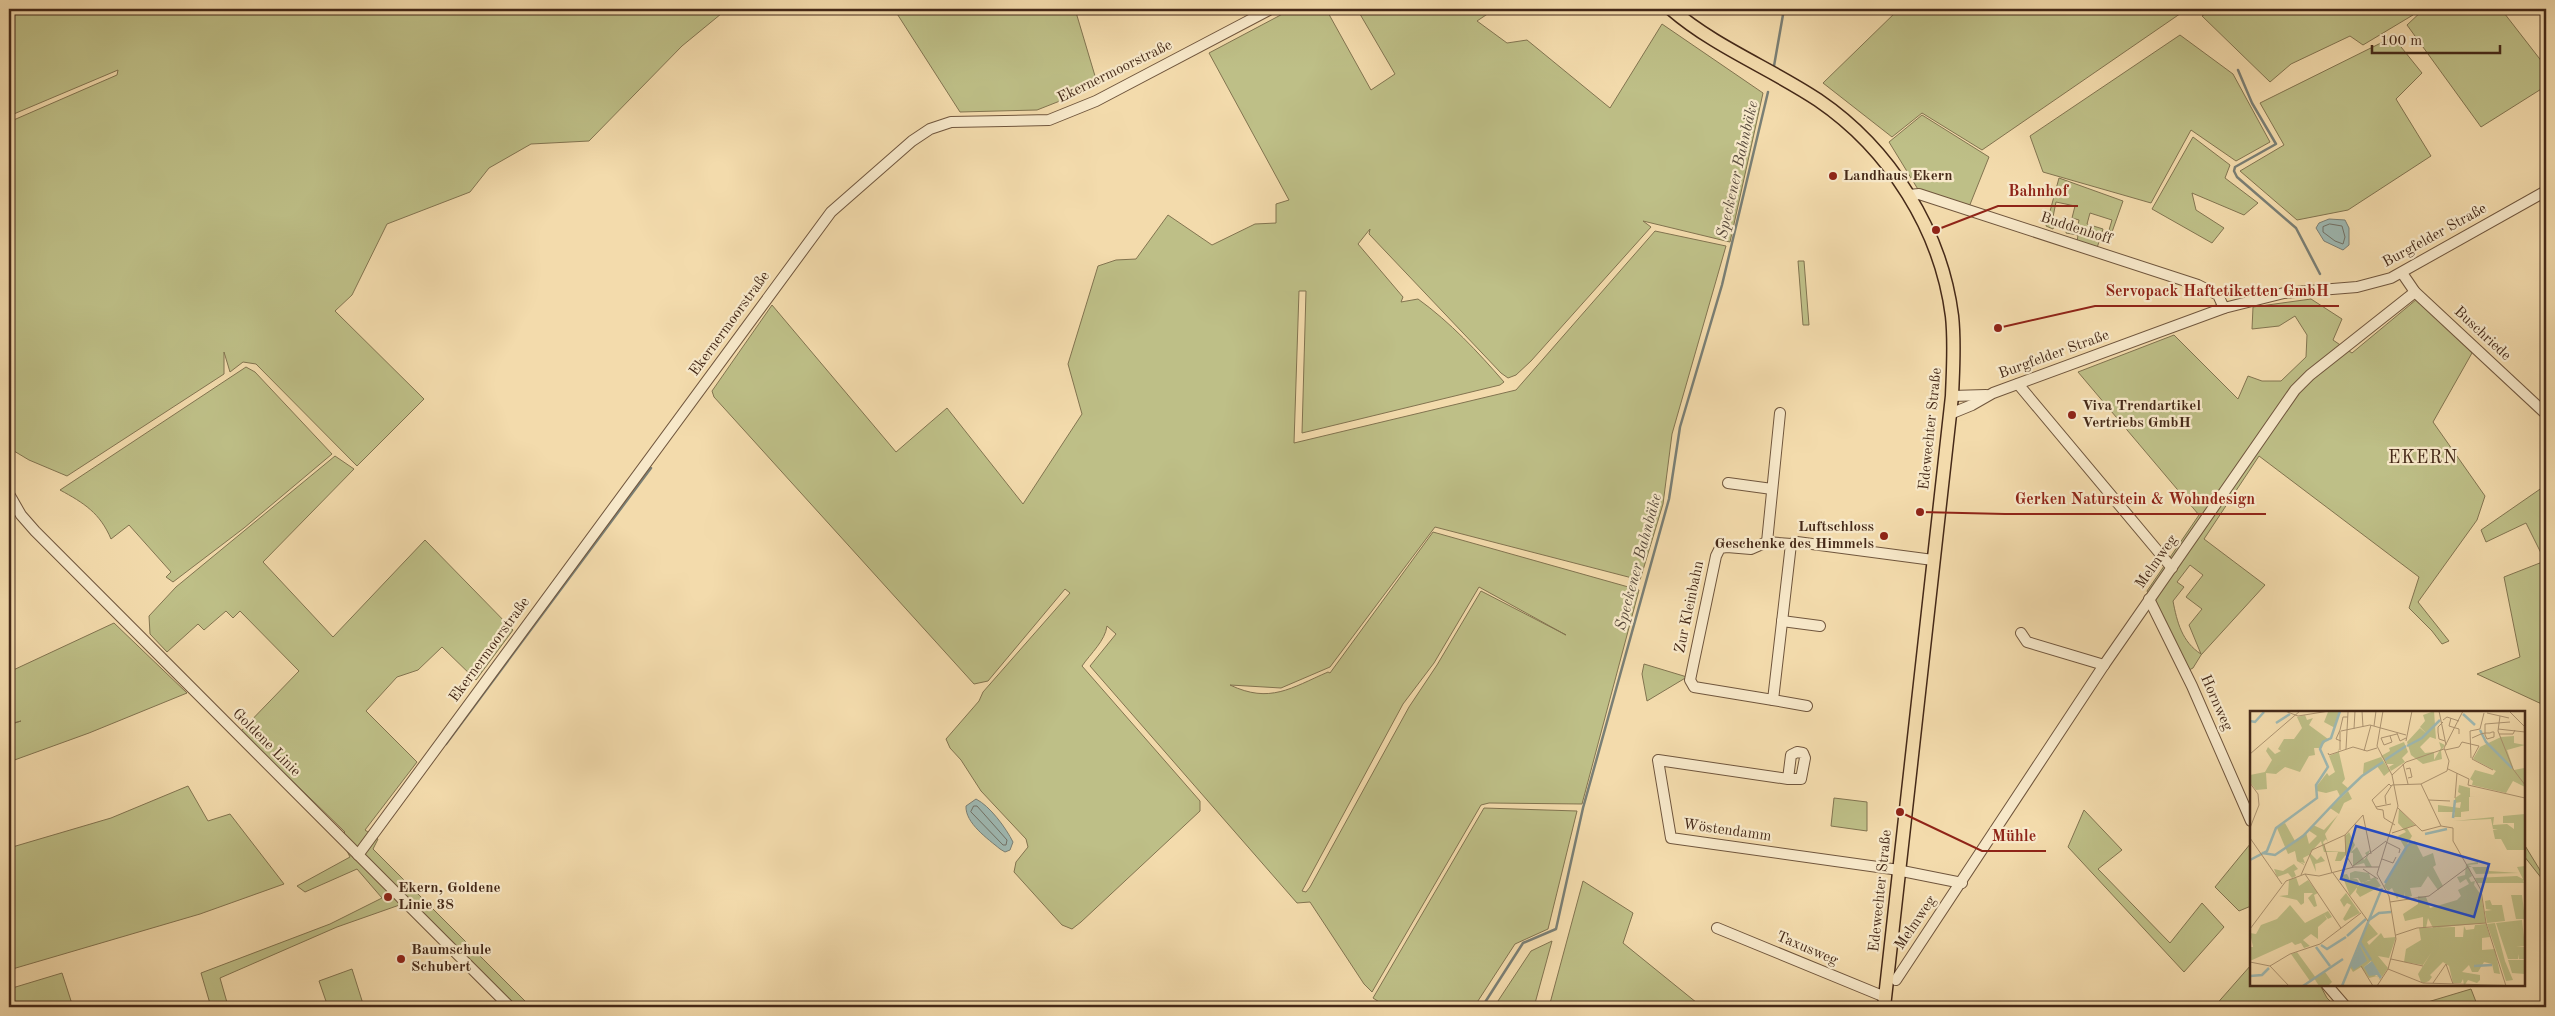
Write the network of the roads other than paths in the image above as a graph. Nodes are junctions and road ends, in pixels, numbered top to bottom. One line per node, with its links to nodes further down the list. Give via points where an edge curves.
1 (1270, 9): 30 (street, Ekernermoorstraße, via 1096,101 1049,120 951,122 930,129 831,212)
2 (1670, 9): 4 (main road, Edewechter Straße, via 1704,34 1800,89 1833,112 1873,148)
3 (2546, 191): 5 (street, Burgfelder Straße)
4 (1909, 195): 7 (street, Buddenhoff, via 1919,194 2198,285 2218,296); 10 (main road, Edewechter Straße, via 1929,235 1947,289 1954,339)
5 (2402, 273): 6 (street, Buschriede); 7 (street, Burgfelder Straße, via 2369,285 2284,293)
6 (2415, 292): 13 (street, Buschriede); 20 (street, Melmweg, via 2295,390)
7 (2224, 308): 8 (street, Burgfelder Straße)
8 (2018, 384): 9 (street, Burgfelder Straße); 20 (street)
9 (1990, 394): 10 (street, Burgfelder Straße); 12 (street, Burgfelder Straße)
10 (1952, 396): 12 (main road, Edewechter Straße)
11 (1780, 413): 15 (street)
12 (1950, 414): 19 (main road, Edewechter Straße)
13 (2546, 414)
14 (1728, 484): 15 (street)
15 (1772, 489): 17 (street)
16 (9, 494): 30 (street, Goldene Linie, via 35,532)
17 (1767, 542): 18 (street, Zur Kleinbahn); 26 (street, Zur Kleinbahn, via 1751,550 1720,548 1690,680 1694,687)
18 (1791, 544): 19 (street, Zur Kleinbahn, via 1797,542); 22 (street)
19 (1933, 560): 31 (main road, Edewechter Straße)
20 (2172, 568): 21 (street, Melmweg)
21 (2149, 599): 25 (street, Melmweg); 29 (street, Hornweg, via 2192,686)
22 (1782, 621): 23 (street); 26 (street)
23 (1820, 626)
24 (2020, 633): 25 (street, via 2027,642)
25 (2104, 665): 32 (street, Melmweg)
26 (1773, 700): 27 (street)
27 (1807, 706)
28 (1788, 779): 31 (street, Wöstendamm, via 1658,760 1671,838)
29 (2250, 819)
30 (358, 855): 37 (street, Goldene Linie)
31 (1899, 871): 32 (street, Melmweg); 36 (main road, Edewechter Straße)
32 (1962, 883): 34 (street, Melmweg)
33 (1717, 928): 36 (street, Taxusweg)
34 (1896, 980)
35 (2328, 986): 38 (street)
36 (1885, 1002)
37 (510, 1007)
38 (2346, 1007)

